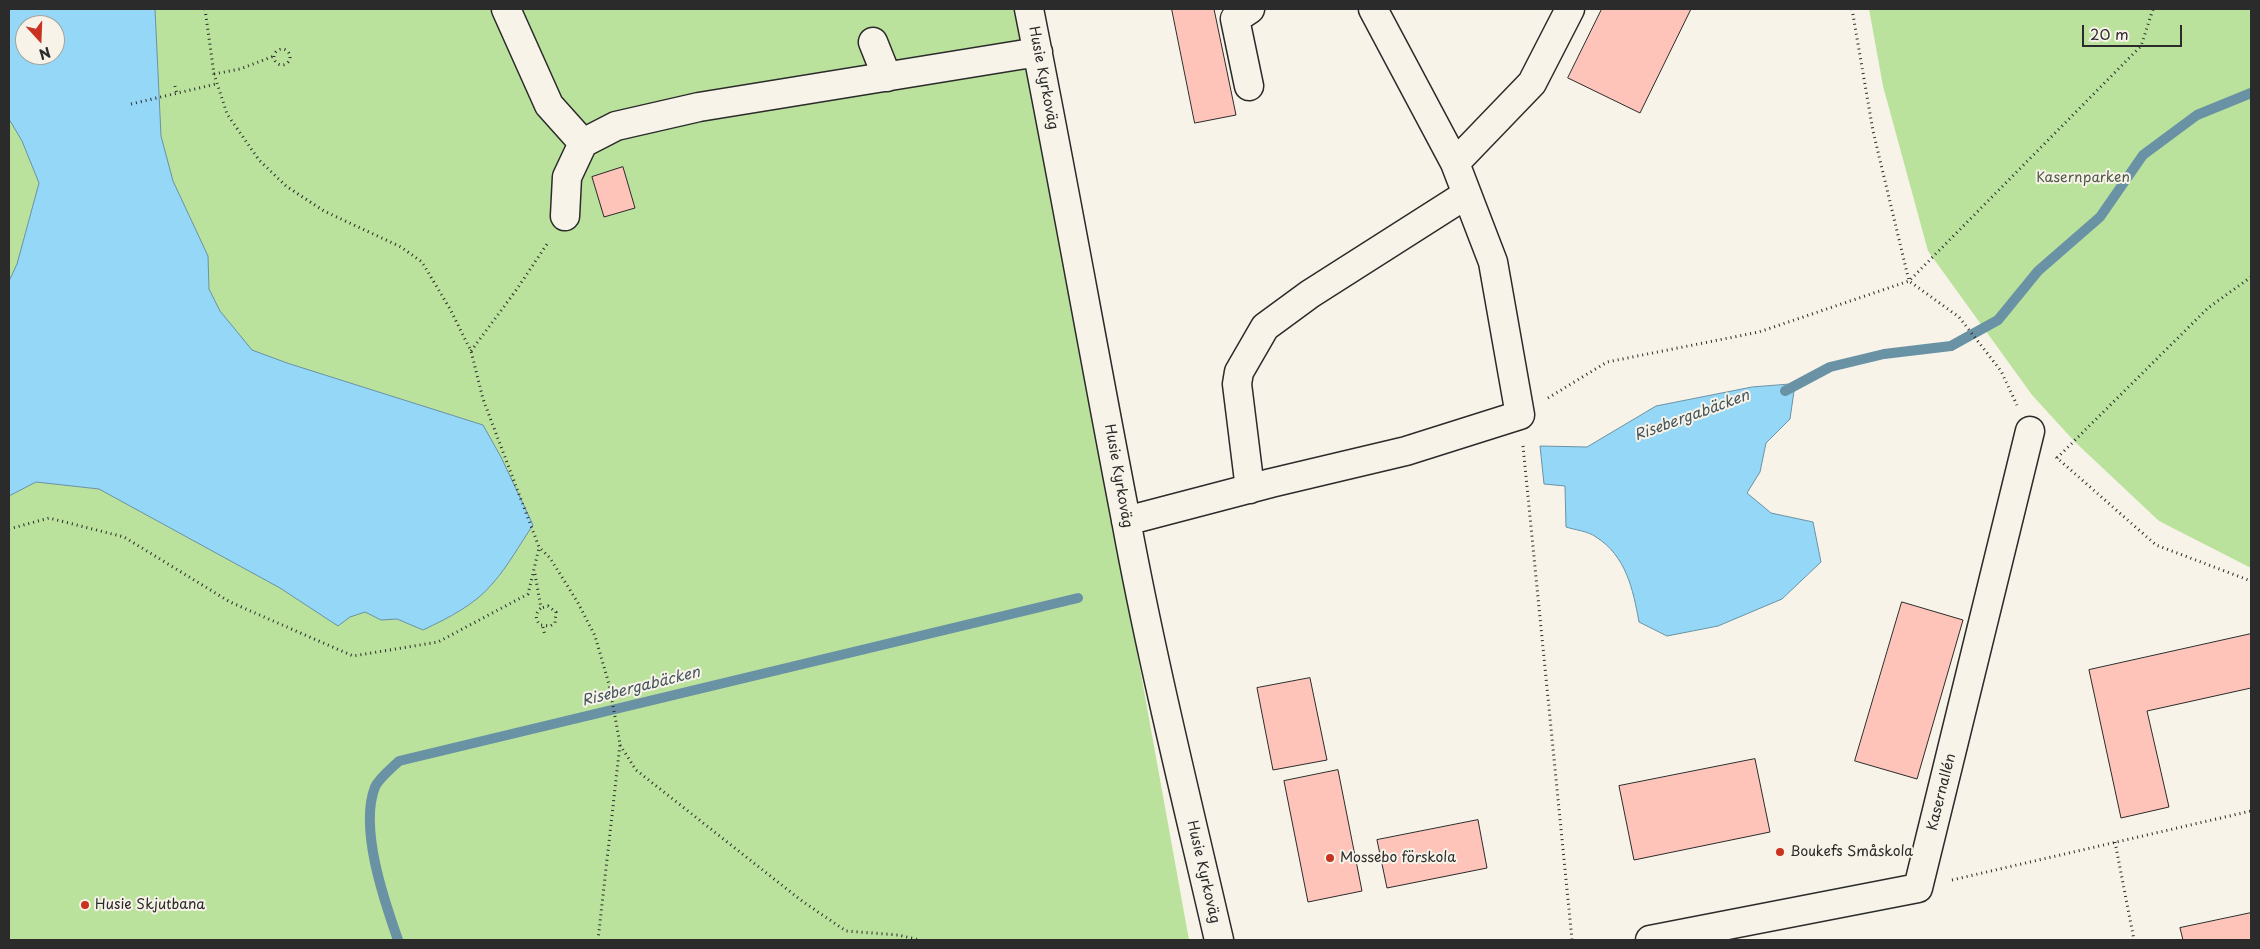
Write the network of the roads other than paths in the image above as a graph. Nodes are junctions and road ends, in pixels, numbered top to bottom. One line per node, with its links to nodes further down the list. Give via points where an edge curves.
1 (506, 9): 10 (street, via 549,105)
2 (1029, 9): 7 (street, Husie Kyrkoväg)
3 (1250, 9): 9 (street, via 1235,19)
4 (1373, 9): 11 (street)
5 (1570, 9): 11 (street, via 1532,83)
6 (872, 42): 8 (street)
7 (1038, 52): 8 (street); 16 (street, Husie Kyrkoväg)
8 (887, 77): 10 (street, via 699,107 616,126)
9 (1249, 86)
10 (583, 143): 13 (street, via 567,177)
11 (1455, 163): 12 (street)
12 (1467, 194): 15 (street, via 1310,294 1265,327 1239,372 1237,384); 15 (street, via 1493,262 1520,416 1406,451)
13 (565, 216)
14 (2030, 431): 18 (street, Kasernallén, via 1918,888)
15 (1250, 489): 16 (street)
16 (1126, 521): 17 (street, Husie Kyrkoväg)
17 (1218, 940)
18 (1650, 940)

